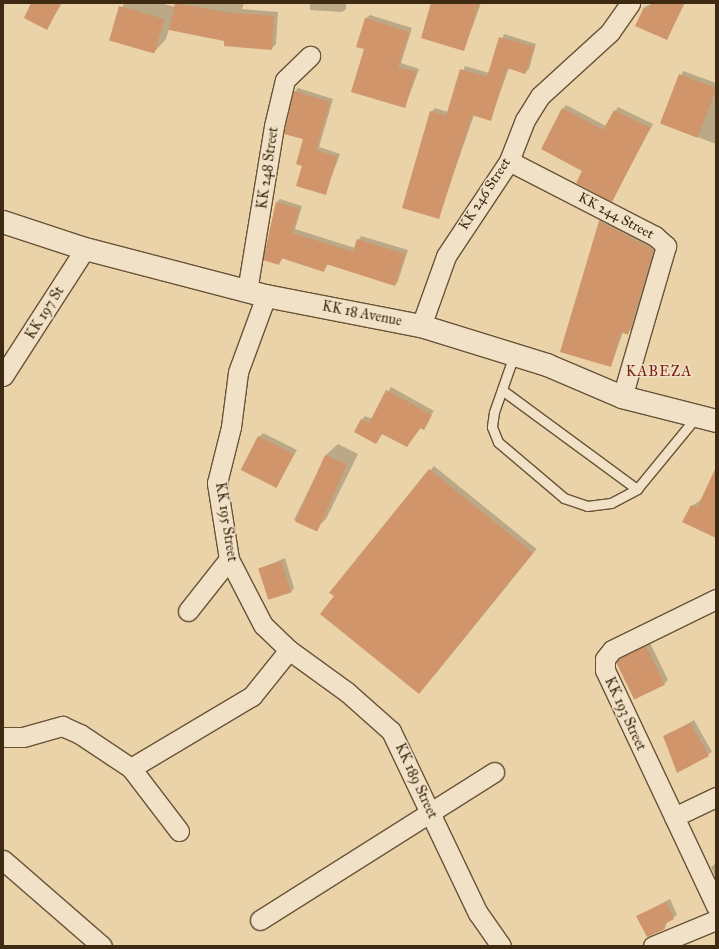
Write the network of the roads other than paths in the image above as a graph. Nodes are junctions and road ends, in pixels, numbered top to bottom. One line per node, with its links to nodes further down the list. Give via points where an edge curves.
1 (630, 3): 3 (street, KK 246 Street, via 610,32 540,96 525,120)
2 (310, 56): 6 (street, KK 248 Street, via 294,67 285,80 274,126)
3 (509, 161): 7 (street, KK 246 Street, via 446,256); 11 (street, KK 244 Street, via 654,236 666,246)
4 (3, 222): 5 (main road, KK 18 Avenue)
5 (85, 249): 6 (main road, KK 18 Avenue); 9 (street, KK 197 St)
6 (257, 294): 7 (main road, KK 18 Avenue); 14 (street, KK 195 Street, via 238,372 217,483)
7 (421, 326): 8 (main road, KK 18 Avenue)
8 (514, 355): 10 (lane); 11 (main road, KK 18 Avenue)
9 (3, 376)
10 (502, 390): 13 (lane); 13 (lane, via 492,428 498,442 564,498 587,506 611,503)
11 (622, 397): 12 (main road, KK 18 Avenue)
12 (707, 418): 13 (lane)
13 (637, 489)
14 (229, 560): 16 (street); 17 (street, KK 195 Street, via 263,625)
15 (716, 599): 23 (street, KK 193 Street, via 612,650 605,659 605,670)
16 (188, 611)
17 (289, 650): 19 (street, via 252,696); 22 (street, KK 189 Street, via 347,692 391,731)
18 (3, 737): 19 (street, via 23,737 62,726)
19 (132, 768): 24 (street)
20 (494, 772): 22 (street)
21 (716, 797): 23 (street)
22 (430, 810): 27 (street); 30 (street, KK 189 Street, via 478,913)
23 (674, 817): 26 (street, KK 193 Street)
24 (179, 830)
25 (3, 860): 29 (street)
26 (716, 906)
27 (260, 920)
28 (716, 920): 31 (street)
29 (102, 946)
30 (501, 946)
31 (653, 946)

